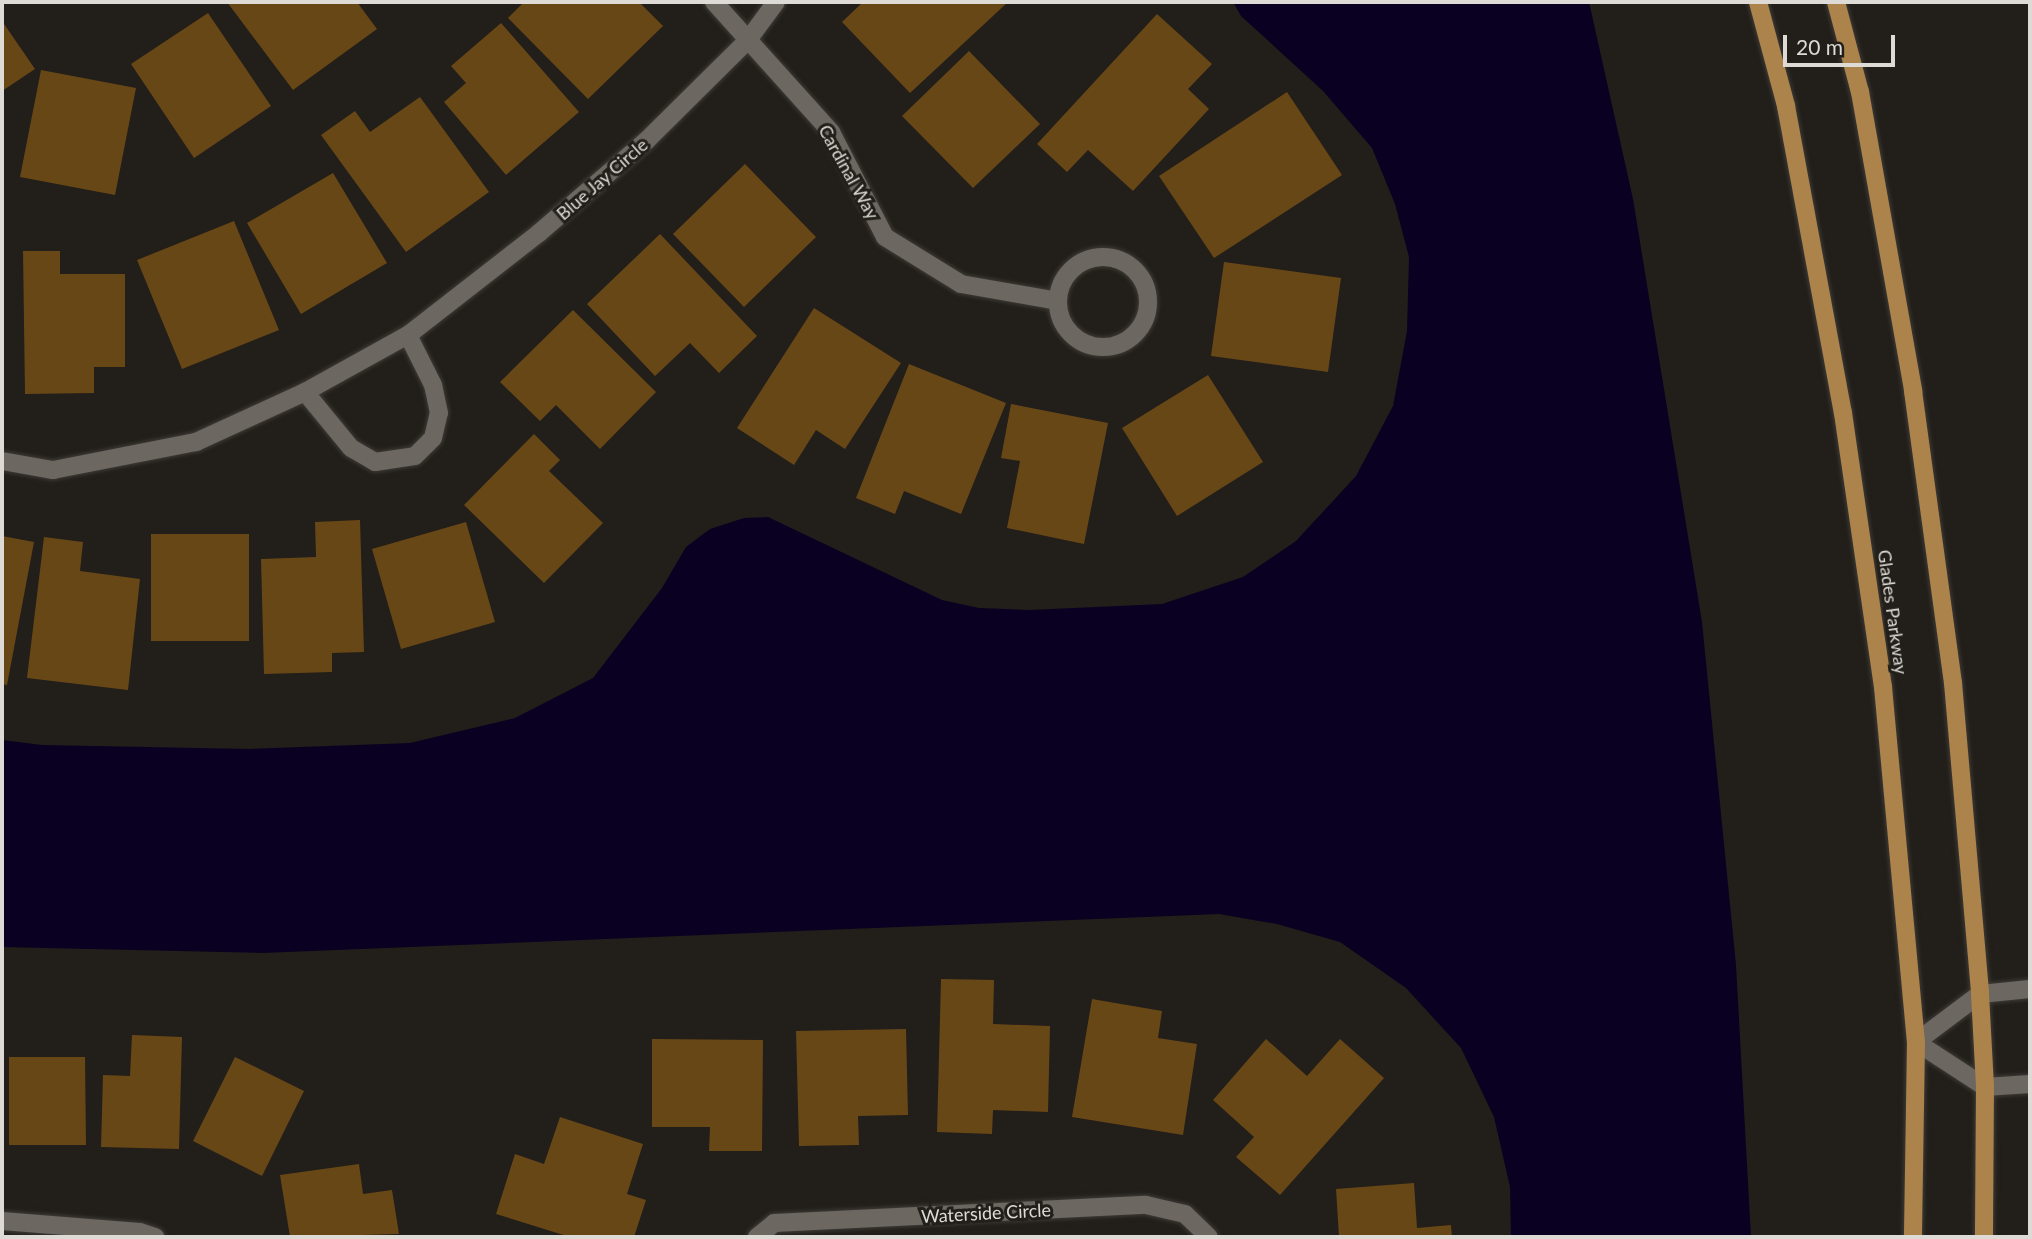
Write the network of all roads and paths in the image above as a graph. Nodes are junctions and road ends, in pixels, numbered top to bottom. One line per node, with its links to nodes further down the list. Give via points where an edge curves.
1 (714, 2): 5 (street, Cardinal Way)
2 (776, 2): 5 (street, Blue Jay Circle)
3 (1758, 2): 12 (main road, Glades Parkway, via 1786,106 1843,413 1882,687)
4 (1836, 2): 11 (main road, via 1860,92 1913,391 1953,683)
5 (748, 40): 6 (street, Cardinal Way, via 831,132 885,237 961,284); 7 (street, Blue Jay Circle, via 636,150)
6 (1058, 301): 6 (street, via 1070,334 1102,347 1135,335 1149,303 1146,286 1136,271 1122,261 1104,257 1072,269)
7 (408, 335): 8 (street, Blue Jay Circle); 8 (street, via 433,385 439,413 433,438 415,456 375,462 359,453)
8 (305, 392): 9 (street, Blue Jay Circle, via 196,442 53,470)
9 (2, 461)
10 (2030, 989): 11 (street)
11 (1980, 994): 12 (street); 14 (main road)
12 (1916, 1042): 14 (street); 19 (main road, Glades Parkway)
13 (2030, 1084): 14 (street)
14 (1985, 1087): 20 (main road)
15 (2, 1222): 16 (street, via 140,1232)
16 (155, 1237)
17 (757, 1237): 18 (street, Waterside Circle, via 774,1223 1146,1206 1185,1214)
18 (1209, 1237)
19 (1913, 1237)
20 (1984, 1237)

